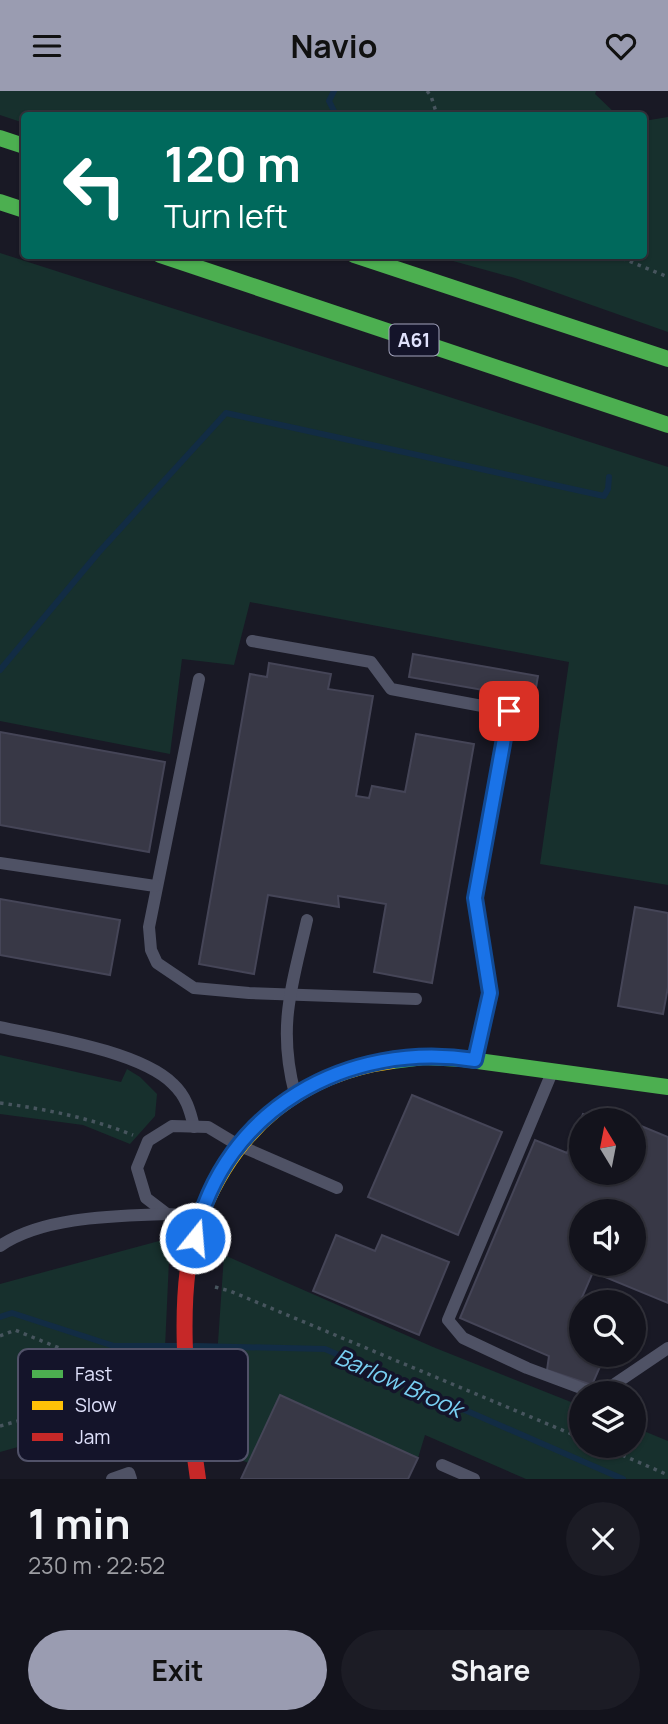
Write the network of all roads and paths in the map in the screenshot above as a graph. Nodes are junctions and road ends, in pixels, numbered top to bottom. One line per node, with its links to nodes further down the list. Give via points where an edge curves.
1 (427, 91): 2 (path)
2 (437, 112)
3 (0, 138): 4 (main road)
4 (21, 145)
5 (0, 202): 6 (main road)
6 (21, 209)
7 (172, 259): 12 (main road, A61)
8 (366, 259): 11 (main road)
9 (624, 259): 10 (path)
10 (668, 277)
11 (668, 359)
12 (668, 425)
13 (252, 641): 21 (lane, via 371,661 391,689 509,711 475,898 490,993)
14 (199, 679): 16 (lane)
15 (0, 863): 16 (lane)
16 (155, 886): 18 (lane, via 149,927 150,950 157,963 194,988)
17 (307, 920): 18 (lane)
18 (290, 995): 19 (lane); 24 (lane, via 285,1031)
19 (416, 999)
20 (0, 1027): 26 (lane, via 137,1062 173,1083 189,1105)
21 (475, 1060): 22 (main road); 24 (main road, via 410,1058 353,1068)
22 (553, 1069): 23 (main road); 35 (lane, via 448,1320 463,1338 586,1390 603,1392)
23 (668, 1087)
24 (295, 1094): 28 (main road, via 266,1114)
25 (0, 1103): 27 (path, via 102,1122)
26 (194, 1127): 27 (lane, via 172,1126); 28 (lane, via 208,1127)
27 (148, 1141): 30 (lane, via 137,1168 146,1198)
28 (238, 1145): 29 (lane); 31 (main road)
29 (337, 1188)
30 (167, 1215): 31 (lane); 32 (lane, via 113,1216 42,1228)
31 (200, 1216): 37 (main road, via 191,1259)
32 (0, 1246)
33 (230, 1291): 40 (path)
34 (0, 1336): 36 (path, via 15,1330)
35 (668, 1348)
36 (62, 1349)
37 (188, 1349)
38 (18, 1421): 39 (path)
39 (0, 1426)
40 (569, 1433)
41 (629, 1458): 44 (path)
42 (196, 1461): 47 (main road)
43 (442, 1465): 48 (lane)
44 (668, 1475)
45 (112, 1479): 46 (lane, via 129,1473)
46 (131, 1479)
47 (198, 1479)
48 (474, 1479)

